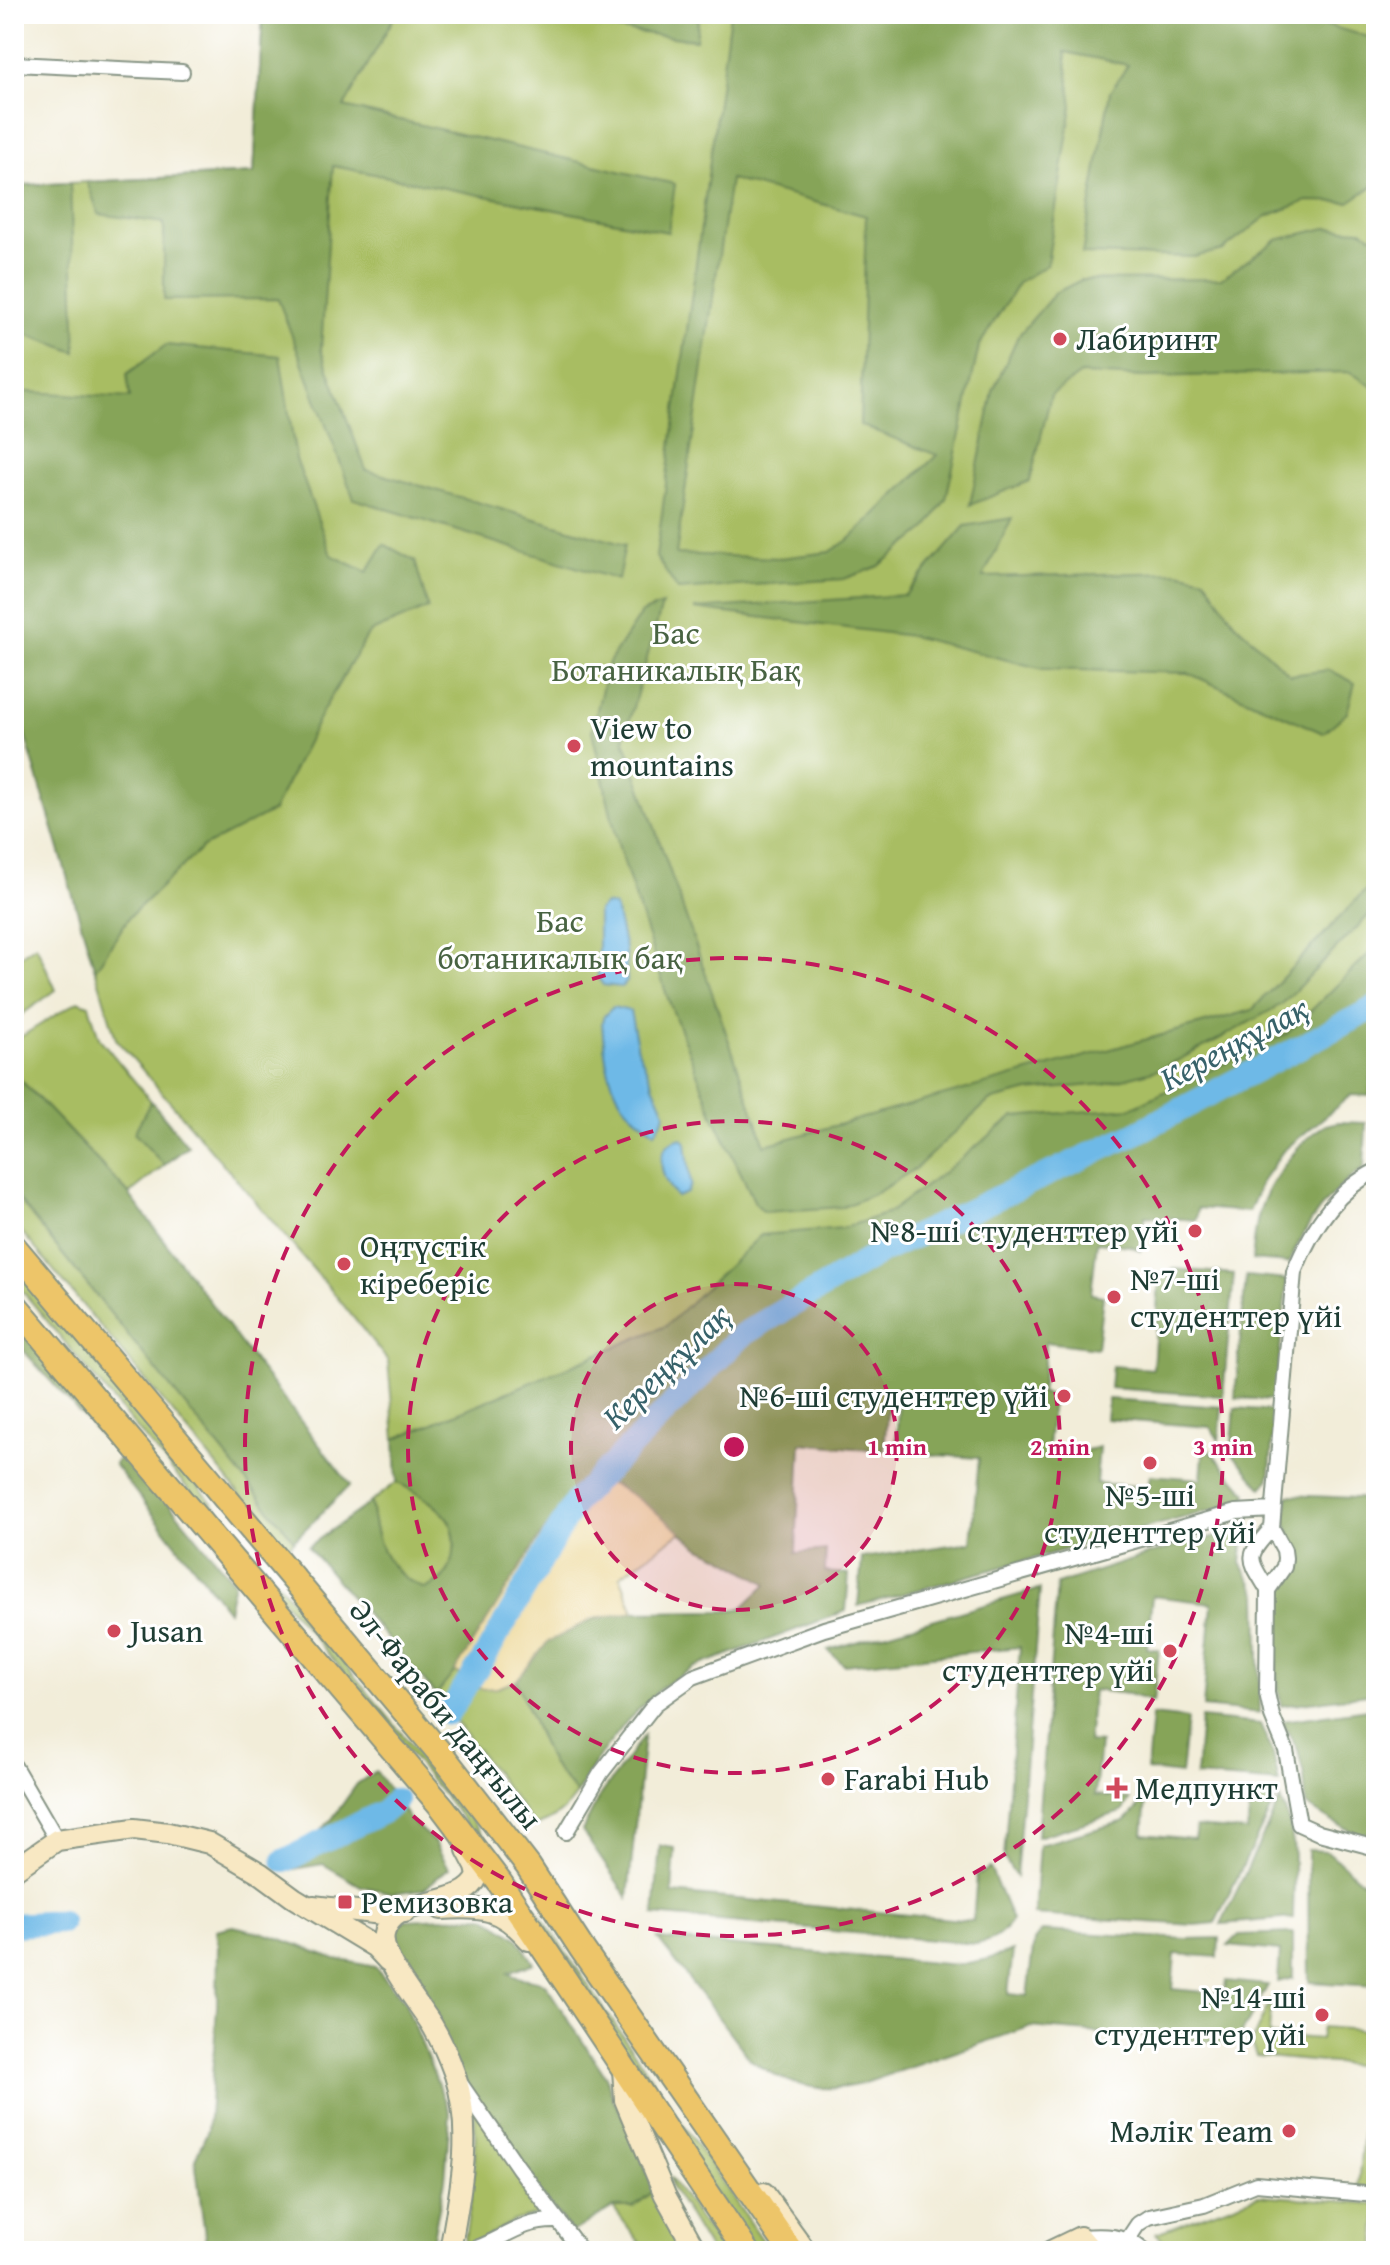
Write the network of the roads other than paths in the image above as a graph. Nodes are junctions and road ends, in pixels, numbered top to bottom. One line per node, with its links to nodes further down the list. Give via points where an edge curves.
1 (14, 64): 2 (street)
2 (182, 72)
3 (1376, 1171): 6 (street, via 1329,1210 1294,1272)
4 (14, 1247): 21 (main road, Әл-Фараби даңғылы, via 472,1792)
5 (14, 1304): 10 (main road, Әл-Фараби даңғылы)
6 (1273, 1510): 7 (street); 11 (street, via 1236,1512 824,1629 693,1677 655,1704 601,1773)
7 (1272, 1528): 8 (street, via 1285,1558); 8 (street, via 1252,1556)
8 (1268, 1590): 13 (street, via 1267,1693 1286,1750 1299,1824)
9 (14, 1766): 12 (street)
10 (443, 1808): 16 (street, via 478,1876 461,1894); 18 (main road, Әл-Фараби даңғылы)
11 (566, 1832)
12 (57, 1840): 14 (street); 15 (street, via 134,1829 209,1843)
13 (1376, 1848)
14 (14, 1870)
15 (305, 1905): 16 (street); 17 (street, via 375,1947)
16 (389, 1913): 17 (street, via 383,1934); 18 (street, via 489,1910 521,1930)
17 (394, 1967): 20 (street, via 431,2024)
18 (562, 1977): 19 (main road, Әл-Фараби даңғылы)
19 (623, 2069): 29 (street, via 625,2100 665,2195); 30 (main road, Әл-Фараби даңғылы)
20 (455, 2077): 23 (street); 26 (street, via 465,2153)
21 (689, 2104): 31 (main road, Әл-Фараби даңғылы); 32 (street)
22 (1376, 2195): 25 (street, via 1256,2184 1204,2205 1149,2217 1138,2224)
23 (559, 2221): 27 (street, via 530,2223); 28 (street)
24 (1086, 2244): 25 (street, via 1099,2235); 33 (street)
25 (1129, 2245): 34 (street); 35 (street)
26 (450, 2251)
27 (468, 2251)
28 (581, 2251)
29 (696, 2251)
30 (746, 2251)
31 (791, 2251)
32 (806, 2251)
33 (1051, 2251)
34 (1099, 2251)
35 (1144, 2251)

